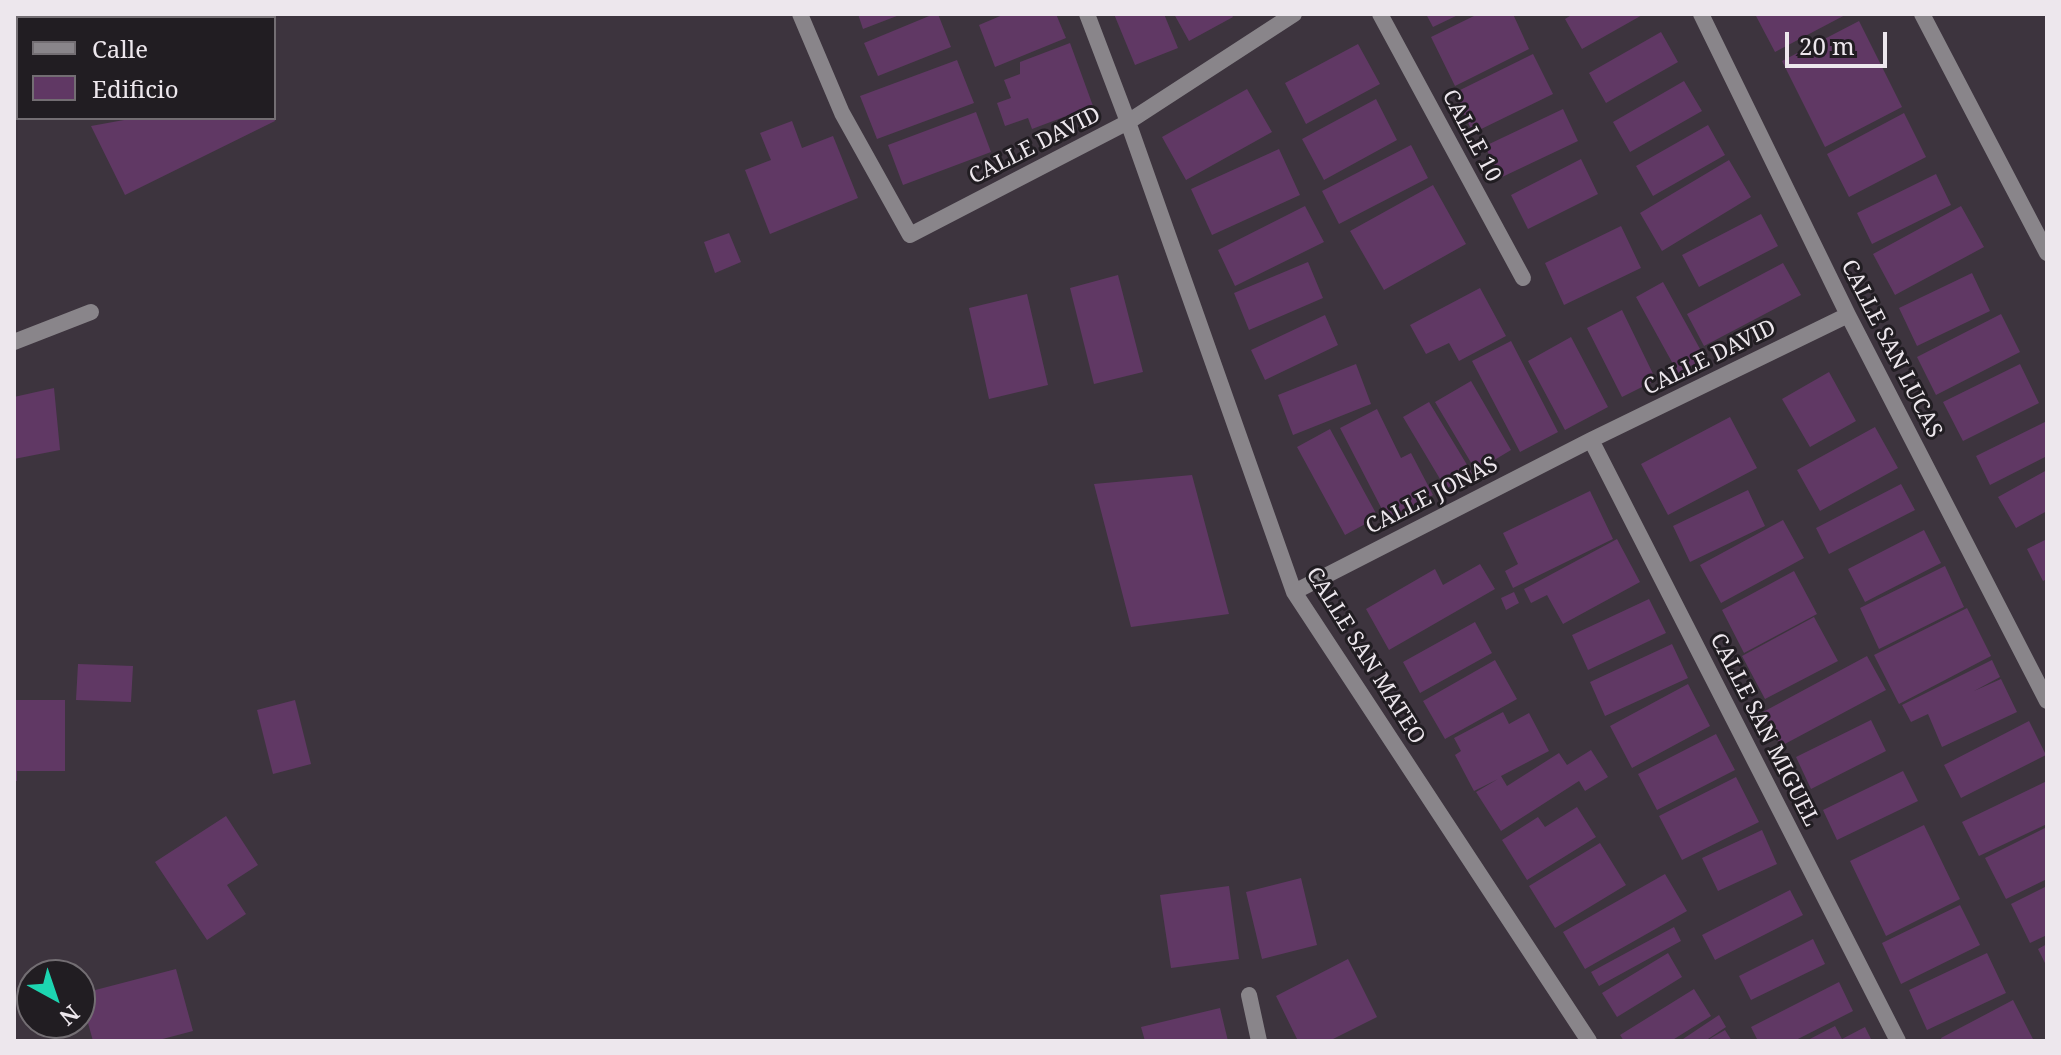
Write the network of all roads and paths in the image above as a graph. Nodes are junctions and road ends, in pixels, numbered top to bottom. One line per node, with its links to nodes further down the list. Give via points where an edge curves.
1 (800, 14): 7 (street, CALLE DAVID, via 842,113 910,235)
2 (1087, 14): 7 (street, CALLE SAN MATEO)
3 (1294, 14): 7 (street, CALLE DAVID)
4 (1380, 14): 9 (street, CALLE 10)
5 (1701, 14): 11 (street, CALLE SAN LUCAS)
6 (1922, 14): 8 (street)
7 (1128, 122): 14 (street, CALLE SAN MATEO)
8 (2047, 253)
9 (1523, 278)
10 (91, 312): 12 (street)
11 (1848, 315): 13 (street, CALLE DAVID); 15 (street, CALLE SAN LUCAS)
12 (14, 342)
13 (1591, 440): 14 (street, CALLE JONAS); 19 (street, CALLE SAN MIGUEL)
14 (1294, 592): 18 (street, CALLE SAN MATEO)
15 (2047, 701)
16 (1249, 995): 17 (street)
17 (1259, 1041)
18 (1589, 1041)
19 (1898, 1041)

